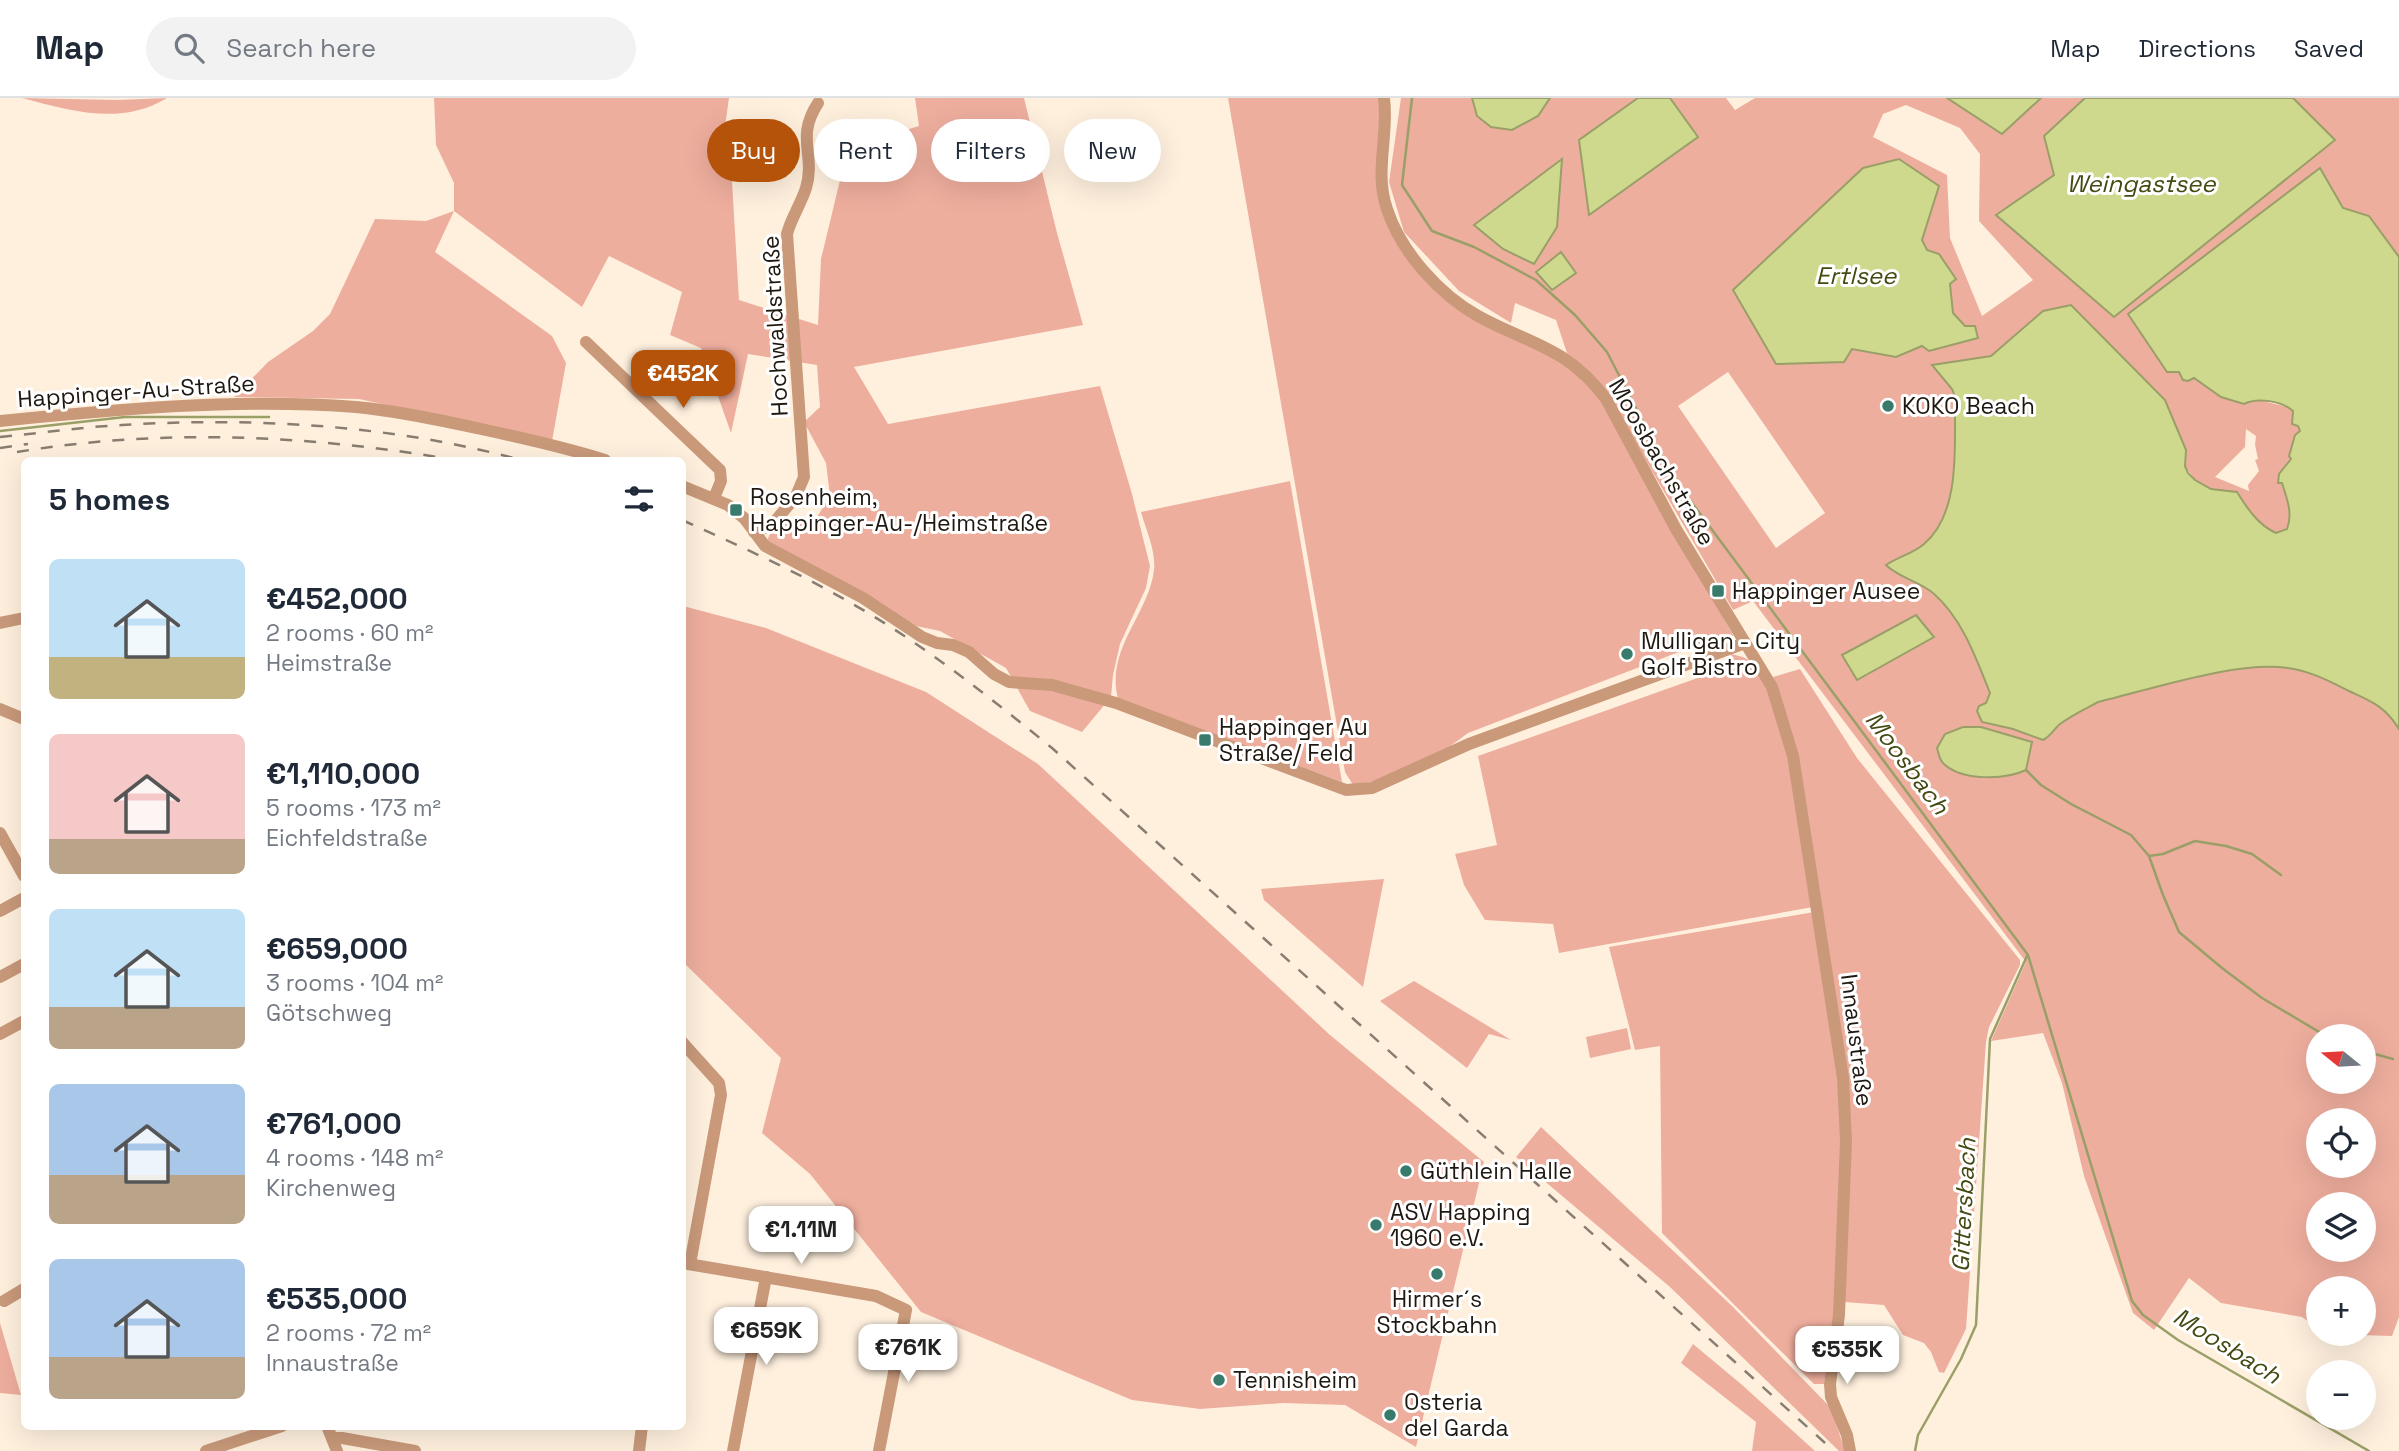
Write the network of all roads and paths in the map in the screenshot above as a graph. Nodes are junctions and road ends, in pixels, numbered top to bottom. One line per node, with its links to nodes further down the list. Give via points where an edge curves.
1 (1384, 98): 11 (street, Moosbachstraße, via 1381,178 1387,208 1402,239 1428,274 1462,306 1557,352 1594,383)
2 (817, 103): 8 (street, Hochwaldstraße, via 806,131 806,189 787,234 804,477 796,496 772,525)
3 (586, 342): 7 (street, via 720,470)
4 (0, 421): 5 (street, Happinger-Au-Straße, via 169,406 354,407 446,422)
5 (595, 457)
6 (686, 488): 7 (street)
7 (714, 498): 8 (street, via 744,518)
8 (754, 532): 11 (street, via 765,546 863,597 922,637 969,652 1009,682 1052,685 1116,702 1346,790 1372,788 1469,744)
9 (21, 619): 10 (street)
10 (0, 623)
11 (1745, 643): 35 (street, Innaustraße, via 1772,687 1793,756 1839,1041 1846,1141 1839,1315 1830,1384)
12 (0, 709): 13 (street)
13 (21, 718)
14 (0, 833): 15 (street)
15 (21, 871)
16 (21, 900): 17 (street)
17 (0, 911)
18 (21, 966): 19 (street)
19 (0, 977)
20 (21, 1023): 21 (street)
21 (0, 1034)
22 (686, 1046): 23 (street, via 719,1083 722,1095)
23 (686, 1263): 24 (street)
24 (765, 1277): 33 (street); 34 (street, via 876,1296 906,1310)
25 (21, 1291): 26 (street)
26 (4, 1301)
27 (270, 1430): 30 (street)
28 (642, 1430): 32 (street)
29 (333, 1438): 31 (street)
30 (206, 1451)
31 (415, 1451)
32 (639, 1451)
33 (733, 1451)
34 (878, 1451)
35 (1850, 1451)

